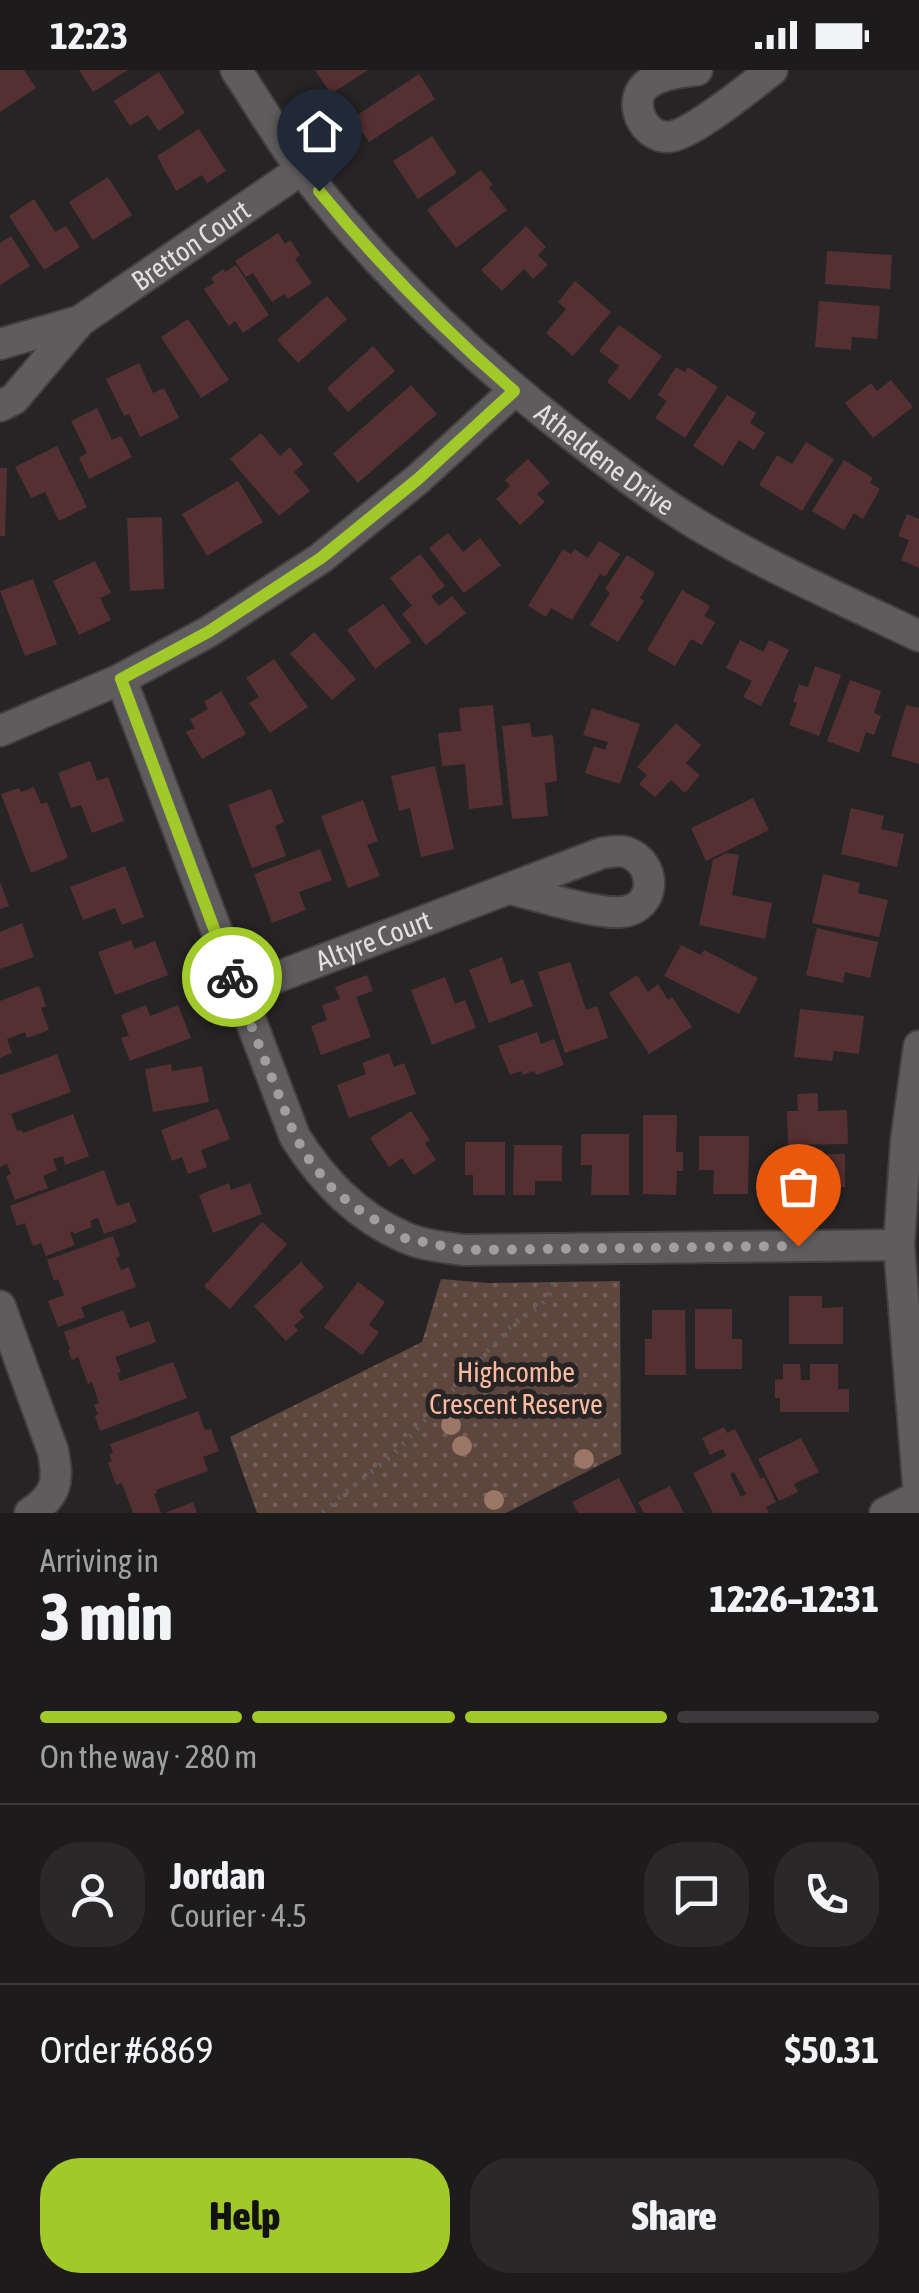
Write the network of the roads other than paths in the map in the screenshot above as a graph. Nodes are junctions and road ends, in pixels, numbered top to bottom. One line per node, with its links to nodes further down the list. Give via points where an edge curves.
1 (236, 70): 4 (street, Atheldene Drive)
2 (697, 70): 3 (street, via 644,87 637,102 647,128 669,137 682,133)
3 (772, 70)
4 (302, 169): 5 (street, Bretton Court); 7 (street, Atheldene Drive, via 368,248)
5 (80, 321): 6 (street, Bretton Court); 8 (street, Bretton Court, via 14,399)
6 (0, 344)
7 (514, 391): 9 (street, Atheldene Drive, via 637,486 714,534); 10 (street, via 321,558)
8 (0, 406)
9 (919, 636)
10 (121, 679): 11 (street); 13 (street)
11 (0, 731)
12 (511, 889): 13 (street, Altyre Court)
13 (238, 992): 15 (street, via 310,1161 353,1206 404,1238 463,1250)
14 (919, 1046): 15 (street)
15 (900, 1245): 17 (street)
16 (0, 1306): 19 (street, via 57,1471 50,1496)
17 (912, 1341): 18 (street)
18 (919, 1496): 20 (street)
19 (30, 1513)
20 (885, 1513)

